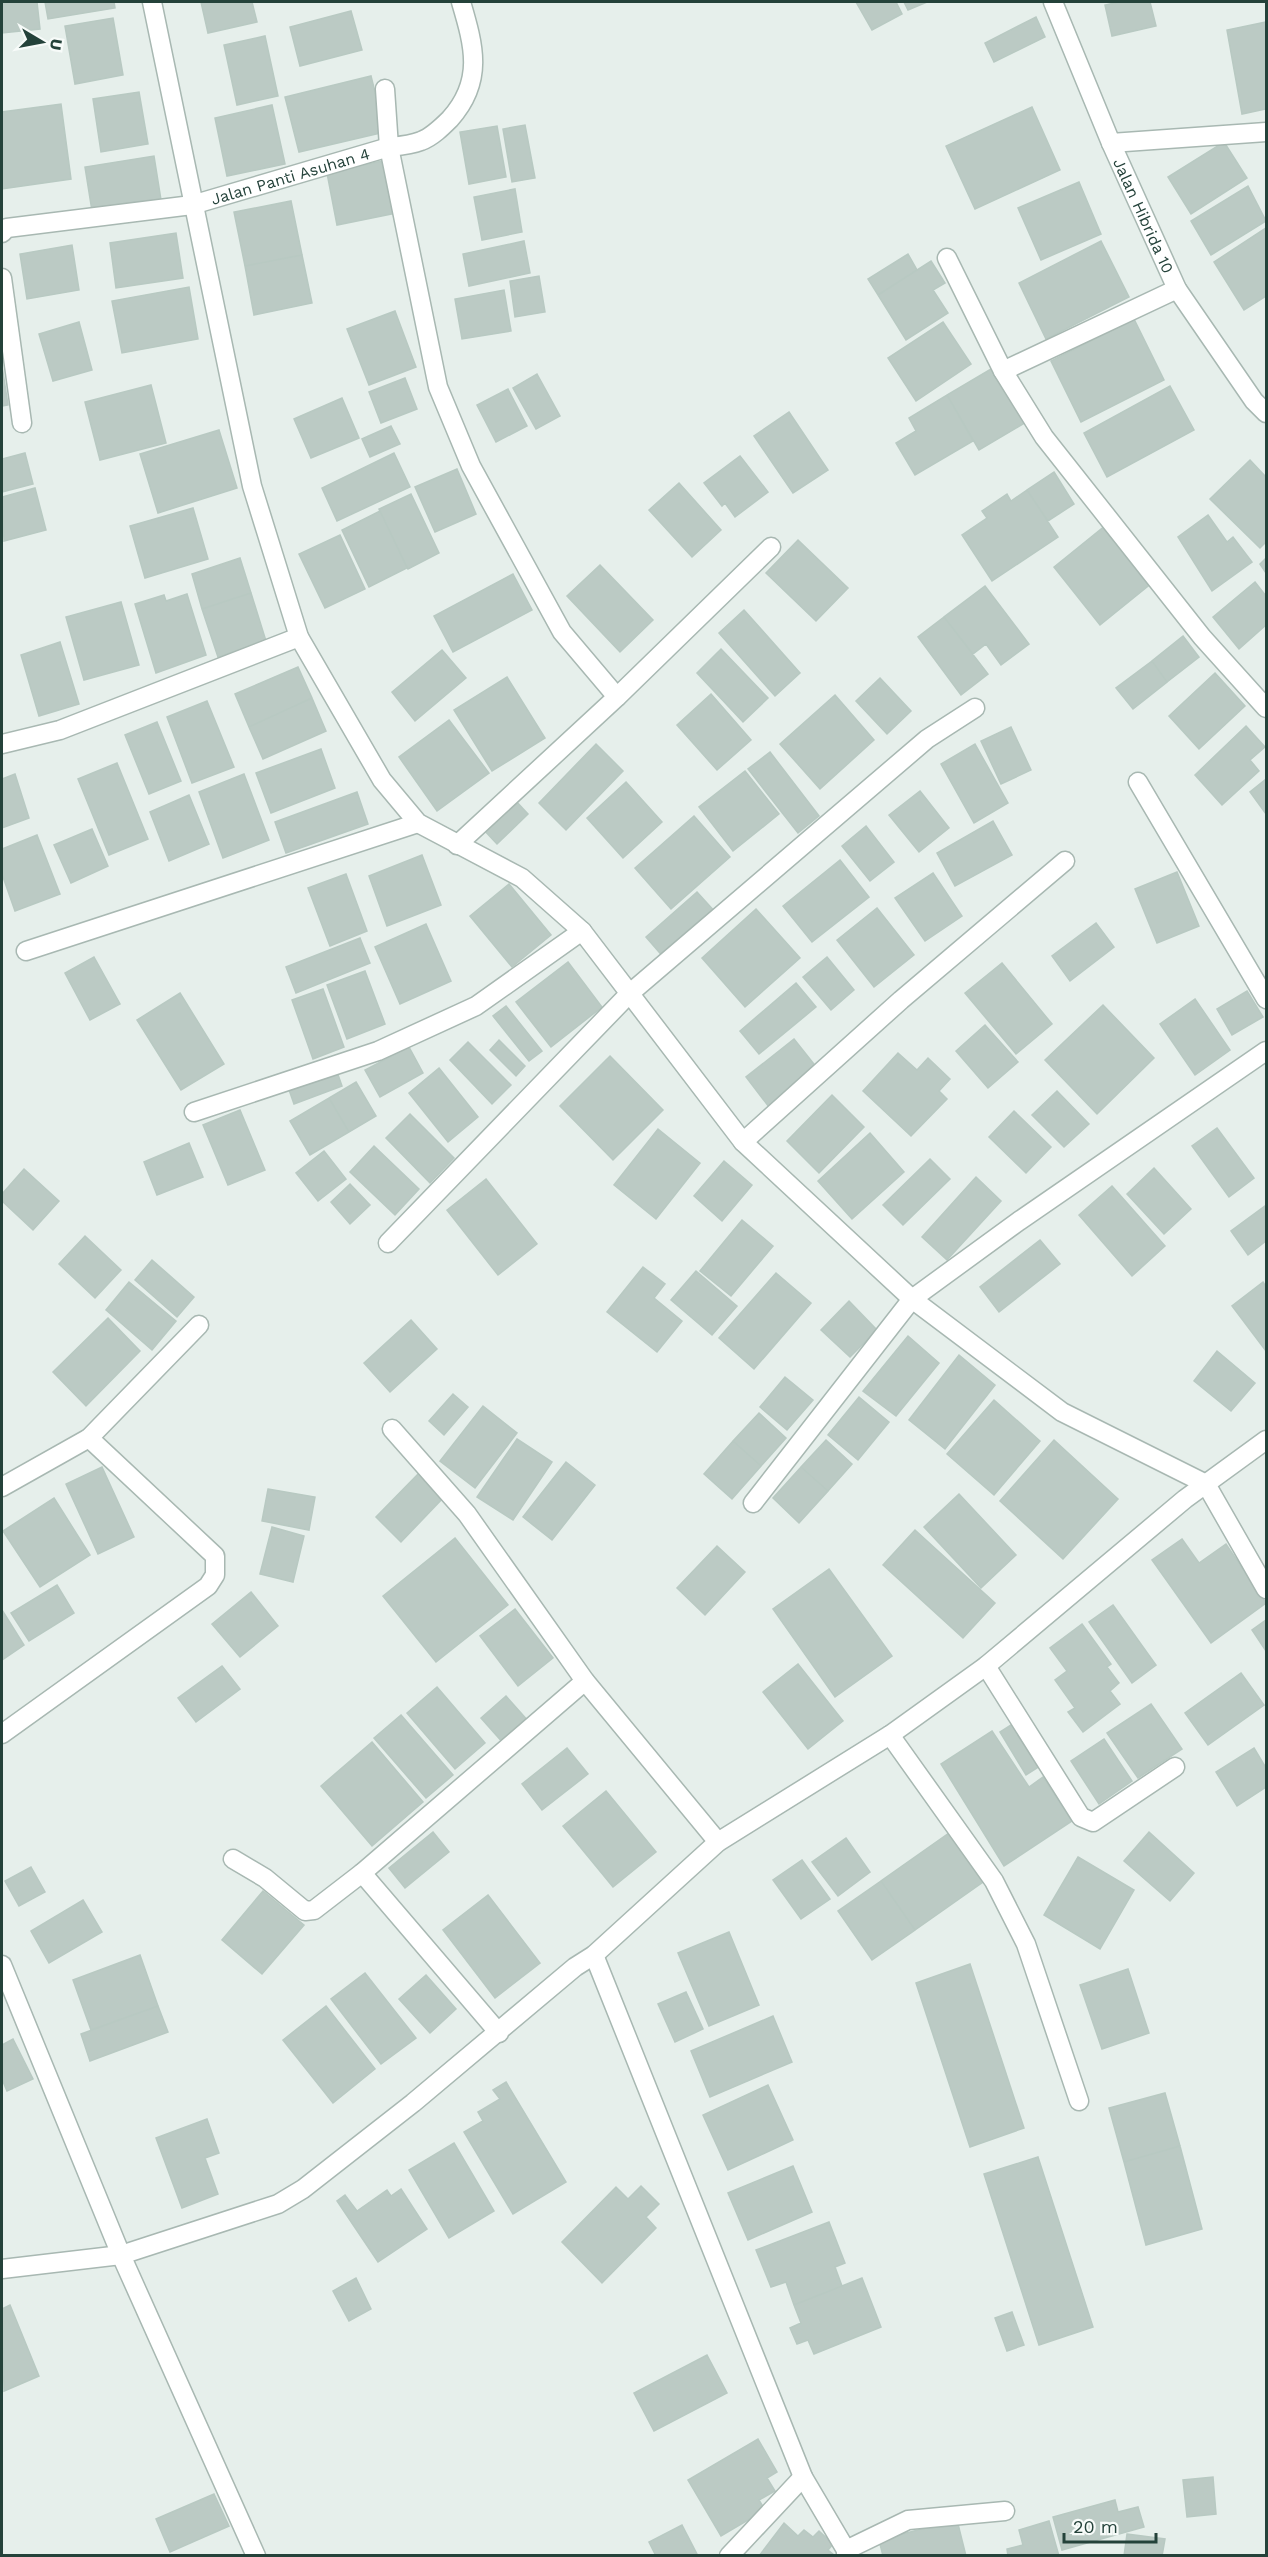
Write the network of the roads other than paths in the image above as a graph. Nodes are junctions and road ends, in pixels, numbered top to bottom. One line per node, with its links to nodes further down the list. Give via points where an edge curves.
1 (152, 2): 8 (street)
2 (461, 2): 7 (street, Jalan Panti Asuhan 4, via 474,49 473,79 460,107 441,128 420,141)
3 (1053, 2): 6 (street, Jalan Hibrida 10)
4 (385, 89): 7 (street)
5 (1266, 132): 6 (street)
6 (1111, 143): 12 (street, Jalan Hibrida 10)
7 (389, 147): 8 (street, Jalan Panti Asuhan 4); 18 (street, via 442,397 471,466 562,632)
8 (192, 205): 9 (street, Jalan Panti Asuhan 4, via 7,228); 17 (street, via 252,486)
9 (2, 233)
10 (947, 258): 13 (street)
11 (2, 278): 15 (street)
12 (1177, 290): 13 (street); 14 (street, Jalan Hibrida 10)
13 (1003, 371): 19 (street, via 1044,438 1202,637)
14 (1266, 413)
15 (22, 423)
16 (771, 547): 18 (street)
17 (299, 637): 21 (street, via 60,730); 23 (street, via 382,780)
18 (617, 697): 24 (street)
19 (1265, 703)
20 (975, 708): 28 (street, via 927,739)
21 (2, 744)
22 (1138, 782): 29 (street)
23 (418, 823): 24 (street); 27 (street)
24 (457, 845): 26 (street, via 522,878)
25 (1065, 861): 32 (street, via 901,1000)
26 (582, 931): 28 (street); 31 (street, via 476,1006 378,1051)
27 (26, 951)
28 (629, 994): 32 (street); 33 (street)
29 (1266, 999)
30 (1266, 1051): 34 (street)
31 (194, 1112)
32 (743, 1142): 34 (street)
33 (388, 1243)
34 (912, 1299): 39 (street, via 1062,1413); 41 (street)
35 (199, 1325): 37 (street)
36 (392, 1429): 44 (street, via 466,1514)
37 (89, 1438): 40 (street); 45 (street, via 215,1556 215,1575 208,1586)
38 (1266, 1440): 39 (street)
39 (1206, 1484): 42 (street); 43 (street)
40 (2, 1487)
41 (753, 1503)
42 (1266, 1589)
43 (986, 1666): 46 (street); 47 (street, via 1087,1821 1093,1822)
44 (585, 1681): 48 (street); 50 (street)
45 (2, 1734)
46 (890, 1735): 48 (street); 54 (street, via 994,1881 1026,1944)
47 (1175, 1767)
48 (718, 1842): 51 (street)
49 (234, 1859): 50 (street, via 309,1912)
50 (362, 1873): 53 (street)
51 (594, 1955): 53 (street); 57 (street)
52 (2, 1965): 55 (street)
53 (499, 2033): 55 (street, via 303,2189 278,2204)
54 (1079, 2100)
55 (121, 2255): 56 (street); 60 (street)
56 (2, 2269)
57 (803, 2477): 59 (street); 61 (street)
58 (1005, 2511): 59 (street, via 908,2520)
59 (846, 2553)
60 (256, 2556)
61 (729, 2556)

